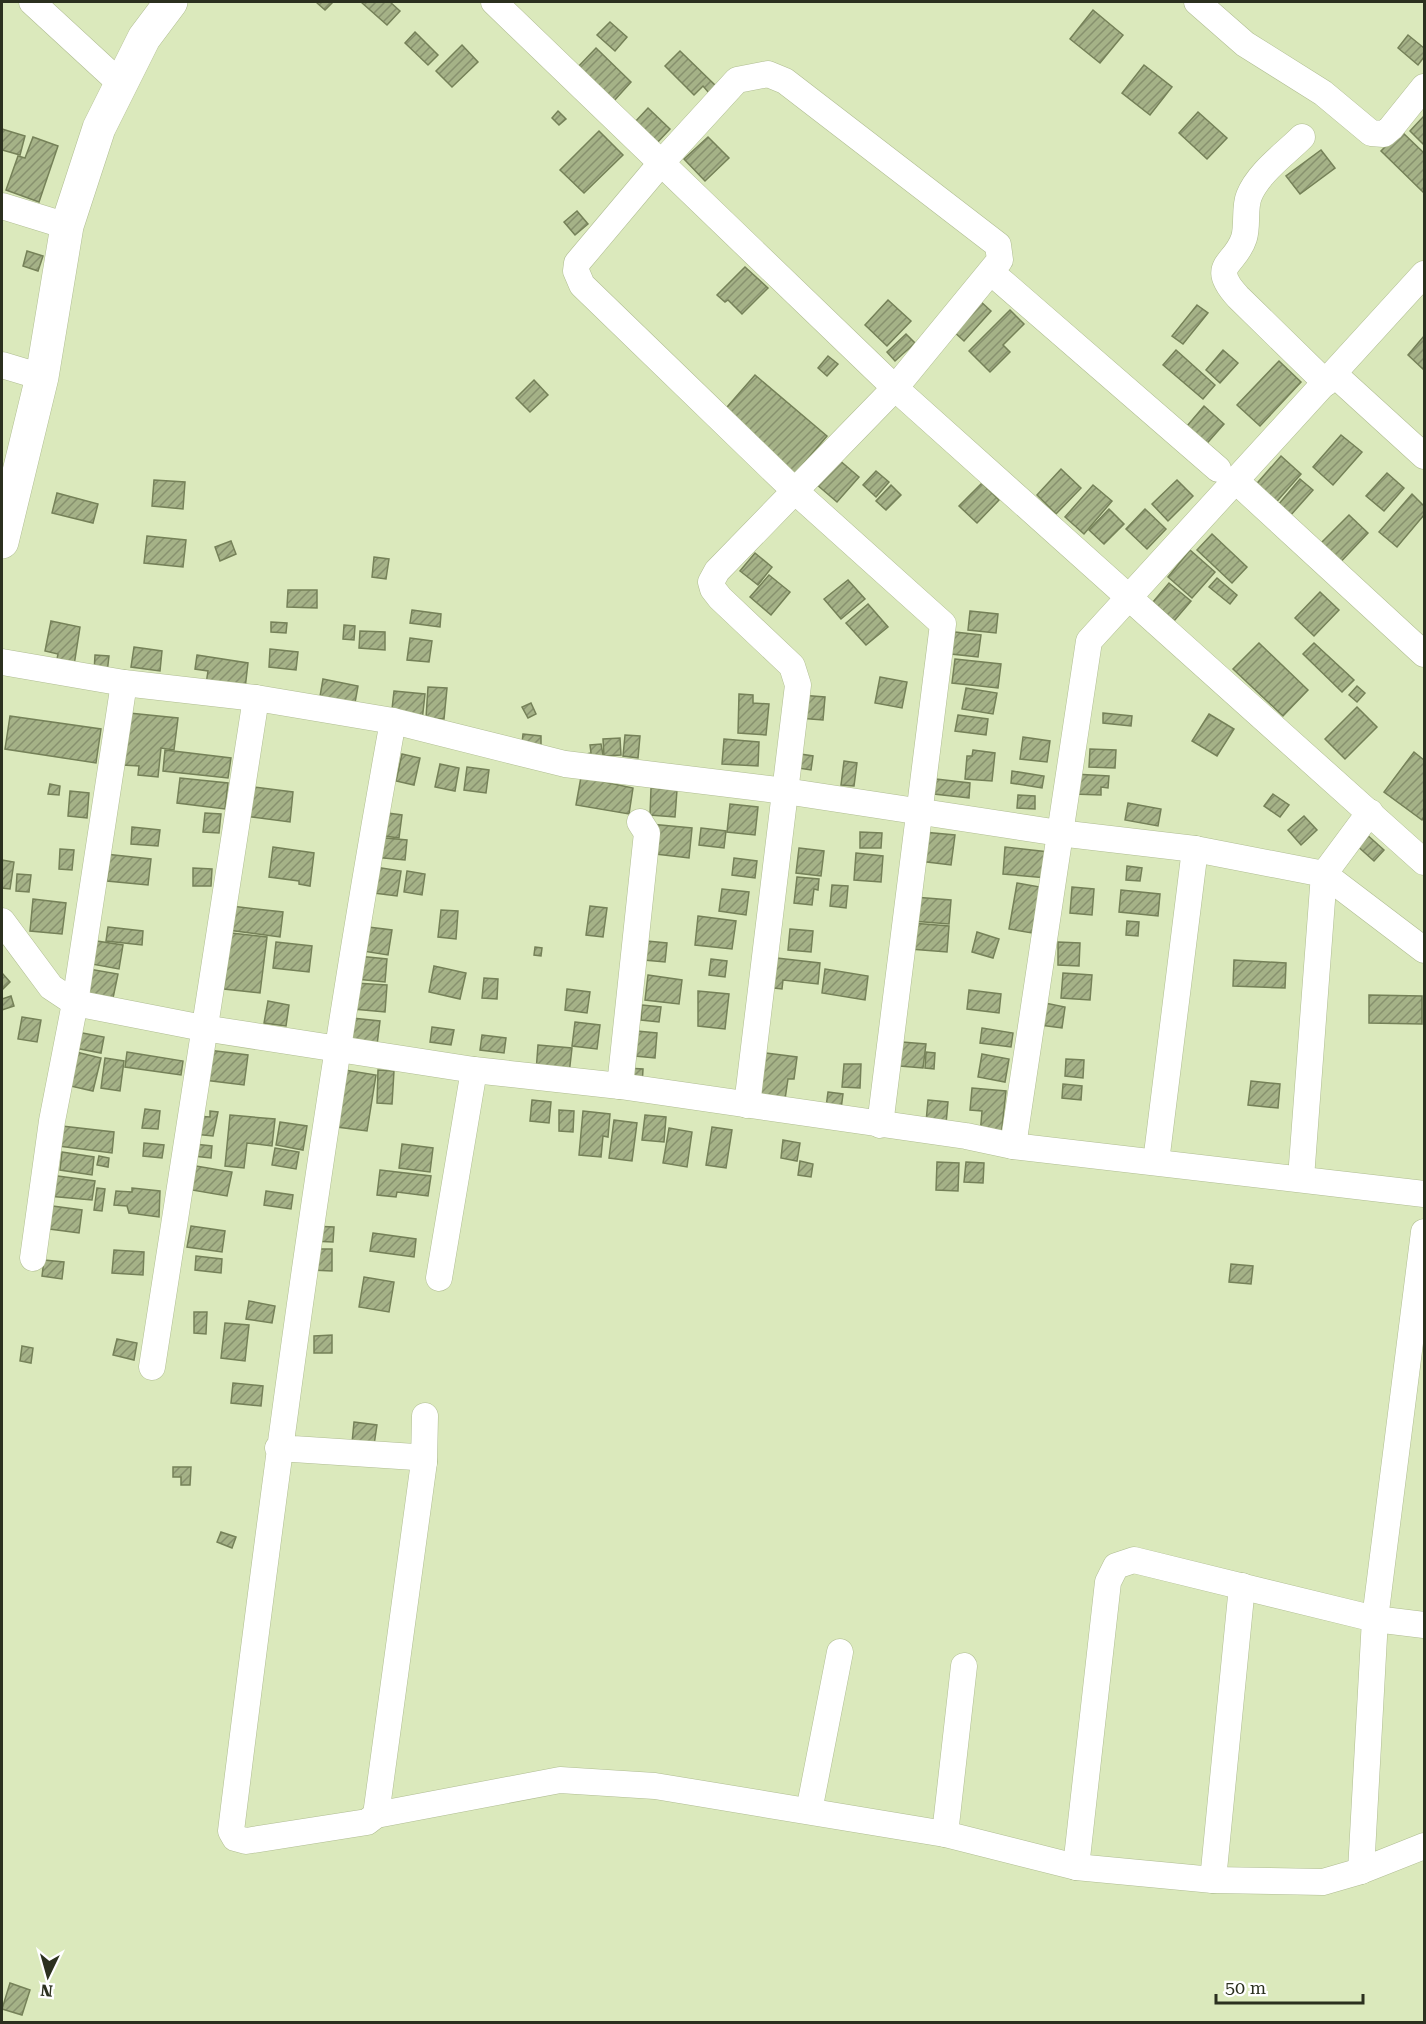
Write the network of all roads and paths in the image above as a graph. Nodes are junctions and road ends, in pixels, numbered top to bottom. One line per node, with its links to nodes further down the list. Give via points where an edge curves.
1 (32, 2): 5 (street)
2 (171, 2): 5 (main road, via 144,38)
3 (494, 2): 8 (street)
4 (1197, 2): 6 (street, via 1245,44 1323,93 1371,133 1384,134)
5 (121, 84): 10 (main road, via 99,128)
6 (1425, 87)
7 (1302, 137): 15 (street, via 1264,174 1248,197 1244,239 1223,274 1238,297)
8 (662, 162): 11 (street, via 737,80 768,74 785,81 998,245 1000,260); 16 (street); 19 (street, via 578,263 576,271 582,285)
9 (2, 206): 10 (street)
10 (67, 226): 14 (main road)
11 (992, 273): 16 (street); 18 (street)
12 (1425, 274): 15 (street)
13 (2, 365): 14 (street)
14 (42, 377): 20 (main road)
15 (1330, 378): 17 (street); 18 (street)
16 (895, 388): 19 (street); 22 (street)
17 (1425, 456)
18 (1227, 475): 22 (street); 23 (street)
19 (796, 492): 28 (street, via 717,571 711,582 720,598 792,666 798,685); 29 (street, via 943,624)
20 (6, 499): 21 (main road)
21 (2, 542)
22 (1129, 599): 30 (street); 32 (street, via 1089,641)
23 (1425, 654)
24 (2, 662): 25 (street)
25 (124, 682): 26 (street); 38 (street)
26 (256, 698): 27 (street); 39 (street)
27 (393, 721): 28 (street, via 565,764); 40 (street)
28 (785, 791): 29 (street); 43 (street)
29 (921, 810): 32 (street); 44 (street)
30 (1370, 812): 34 (street); 35 (street)
31 (640, 822): 42 (street, via 647,833)
32 (1059, 833): 33 (street); 45 (street)
33 (1195, 849): 35 (street); 46 (street)
34 (1425, 862)
35 (1324, 874): 37 (street); 47 (street)
36 (2, 921): 38 (street, via 51,987)
37 (1425, 950)
38 (75, 1003): 39 (street); 50 (street, via 52,1122)
39 (204, 1028): 40 (street); 52 (street)
40 (335, 1049): 41 (street); 54 (street)
41 (474, 1070): 42 (street); 51 (street)
42 (620, 1086): 43 (street)
43 (747, 1105): 44 (street)
44 (880, 1125): 45 (street)
45 (1013, 1146): 46 (street)
46 (1156, 1162): 47 (street)
47 (1302, 1178): 48 (street)
48 (1425, 1194)
49 (1425, 1232): 57 (street)
50 (33, 1258)
51 (439, 1278)
52 (152, 1367)
53 (425, 1416): 55 (street)
54 (278, 1448): 55 (street, via 414,1456); 62 (street, via 231,1831 235,1838 246,1841 367,1822)
55 (424, 1462): 62 (street)
56 (1242, 1586): 57 (street); 65 (street, via 1134,1560 1116,1566 1106,1595); 67 (street)
57 (1375, 1619): 58 (street); 66 (street)
58 (1425, 1625)
59 (840, 1652): 61 (street)
60 (964, 1666): 63 (street)
61 (809, 1811): 62 (street, via 655,1786 560,1780); 63 (street)
62 (376, 1815)
63 (945, 1834): 65 (street)
64 (1425, 1846): 66 (street)
65 (1076, 1867): 67 (street)
66 (1361, 1871): 67 (street, via 1323,1882)
67 (1214, 1880)

